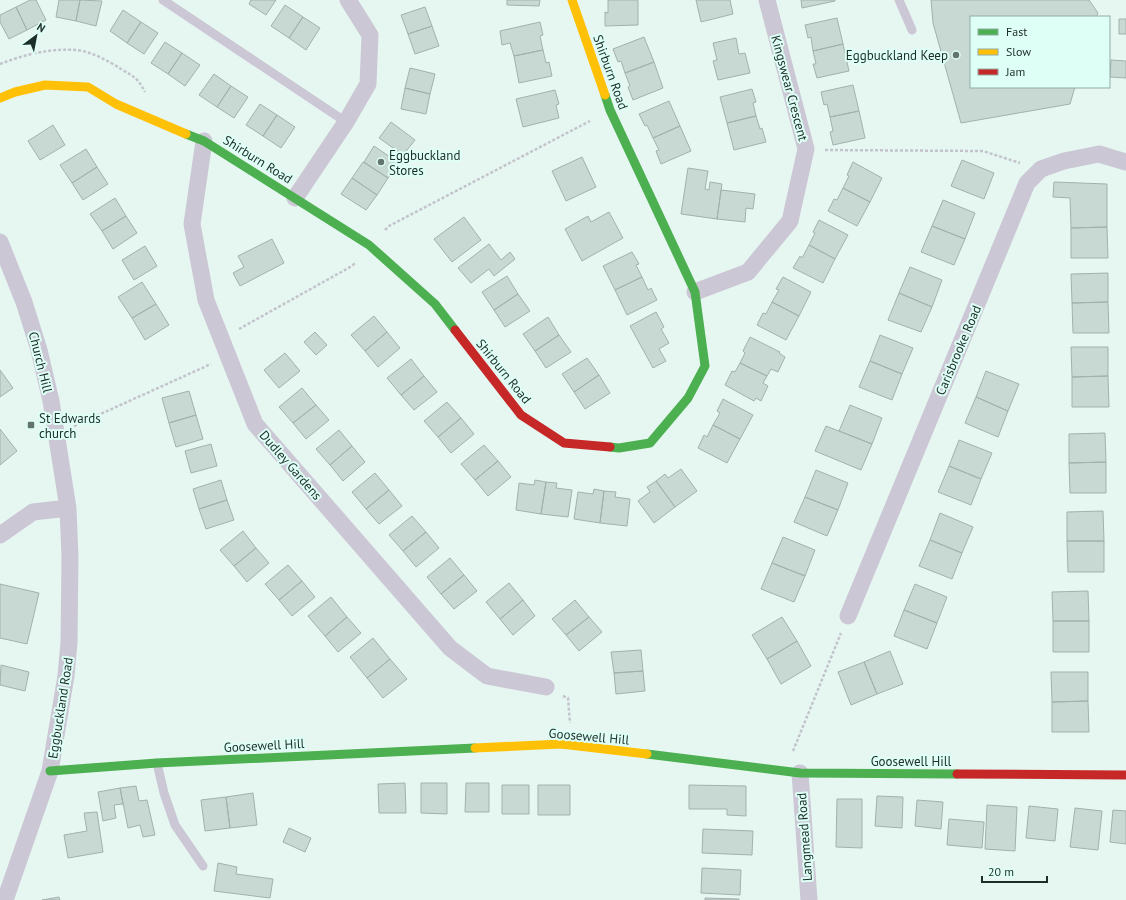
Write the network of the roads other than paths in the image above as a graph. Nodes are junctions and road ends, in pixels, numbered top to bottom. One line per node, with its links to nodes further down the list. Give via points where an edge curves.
1 (163, 0): 8 (lane)
2 (348, 0): 8 (street, via 370,35 368,84)
3 (572, 0): 13 (street, Shirburn Road, via 610,110)
4 (767, 0): 13 (street, Kingswear Crescent, via 806,150 790,221 748,272)
5 (899, 0): 6 (lane)
6 (912, 30)
7 (0, 98): 9 (street, Shirburn Road, via 45,85 88,87 116,104)
8 (346, 122): 11 (street)
9 (204, 141): 11 (street, Shirburn Road); 17 (street, Dudley Gardens, via 192,224 206,300 255,424 450,648 487,676)
10 (1126, 162): 16 (street, Carisbrooke Road, via 1099,154 1064,161 1040,170 1027,183)
11 (295, 198): 13 (street, Shirburn Road, via 369,245 435,304 522,415 564,443 619,448 650,443 688,398 705,366)
12 (0, 242): 14 (street, Church Hill, via 24,302 39,350 57,434)
13 (695, 292)
14 (68, 508): 15 (street, via 33,512); 19 (street, Eggbuckland Road, via 69,642)
15 (0, 535)
16 (848, 616)
17 (546, 687)
18 (157, 763): 19 (street, Goosewell Hill); 20 (street, Goosewell Hill, via 561,744); 22 (lane, via 175,825)
19 (50, 771): 23 (street, Eggbuckland Road)
20 (793, 772): 21 (street, Goosewell Hill); 24 (street, Langmead Road)
21 (1126, 775)
22 (203, 866)
23 (5, 889)
24 (809, 900)

